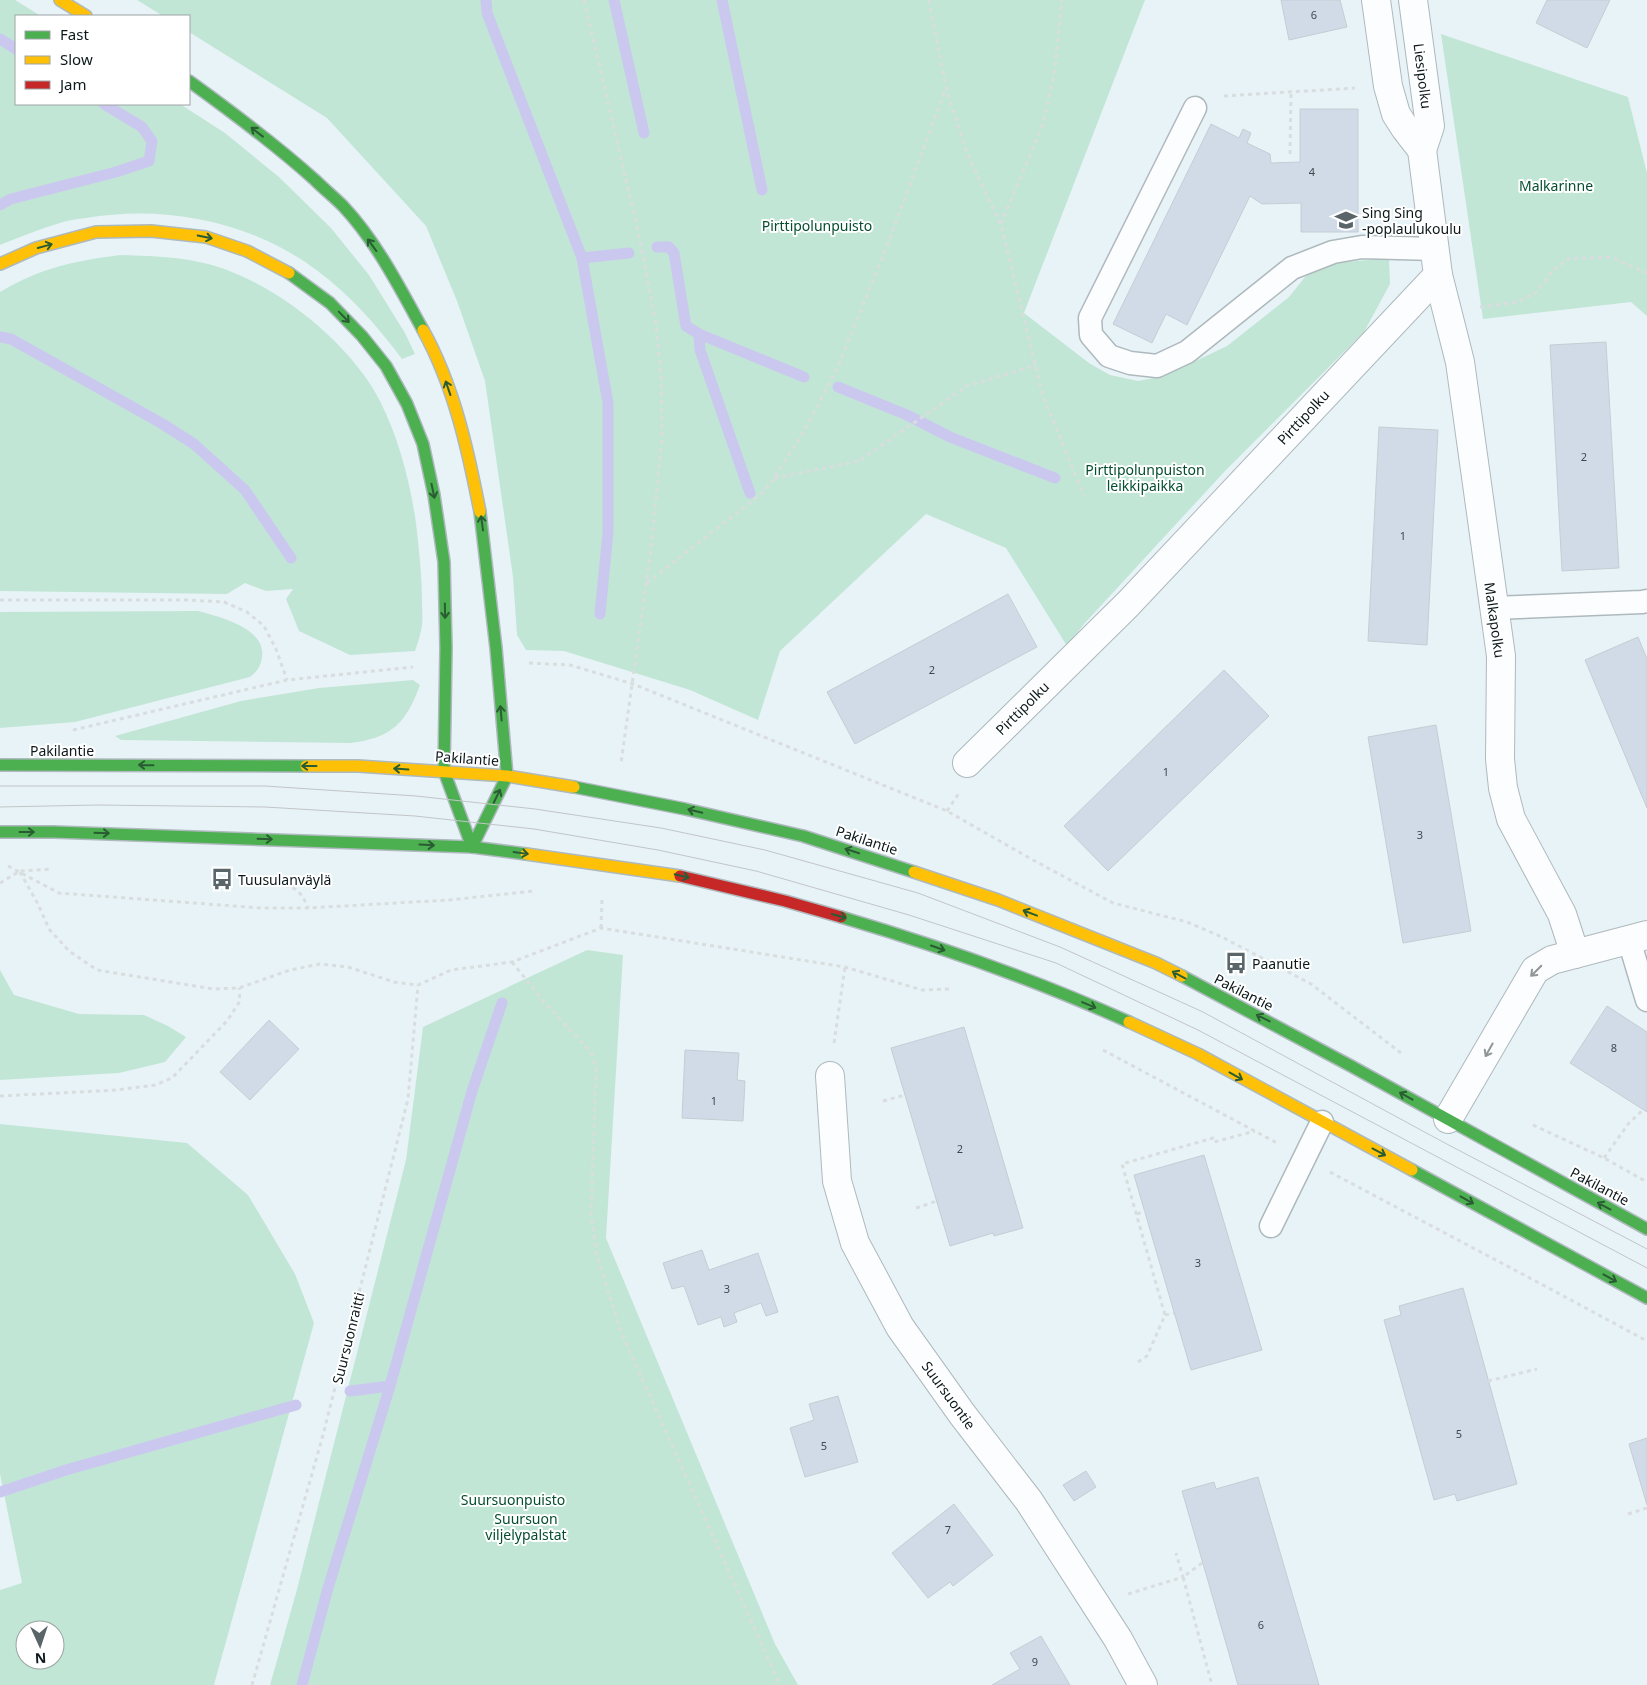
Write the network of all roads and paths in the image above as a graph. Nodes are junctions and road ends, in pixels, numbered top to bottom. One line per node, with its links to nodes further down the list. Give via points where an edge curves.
1 (60, 0): 7 (main road)
2 (584, 0): 23 (path, via 640,240 662,374 662,438)
3 (929, 0): 10 (path)
4 (1062, 0): 15 (path, via 1055,68 1043,124)
5 (1376, 0): 9 (street)
6 (1413, 0): 13 (street, Liesipolku, via 1430,126)
7 (84, 15)
8 (190, 82): 36 (main road, one-way to 8, via 481,517 463,434 428,339 398,284 343,206 290,158)
9 (1388, 86): 11 (path); 13 (street, via 1396,114)
10 (946, 88): 15 (path, via 967,153); 21 (path, via 836,371)
11 (1291, 92): 12 (path, via 1218,97); 14 (path)
12 (1195, 108): 16 (lane, via 1090,318 1091,335 1110,356 1130,363 1157,366 1186,352 1292,268 1333,252 1362,247)
13 (1422, 150): 16 (street)
14 (1290, 154)
15 (1001, 225): 20 (path)
16 (1436, 262): 26 (street, Malkapolku, via 1460,362); 32 (street, Pirttipolku, via 1128,604)
17 (0, 264): 34 (main road, one-way to 34, via 36,248 96,232 151,231 206,237 247,251 291,274 330,303 362,336 386,366 408,404 423,444 434,496 444,562)
18 (1647, 273): 19 (path, via 1611,257 1568,259 1552,271 1537,292 1517,302)
19 (1478, 307)
20 (1036, 364): 21 (path, via 967,386 859,461); 22 (path, via 1043,396)
21 (775, 478): 23 (path, via 766,490)
22 (1084, 496)
23 (646, 584): 30 (path)
24 (0, 600): 29 (path, via 224,602 247,612 264,626)
25 (1647, 600): 26 (lane)
26 (1493, 608): 48 (street, Malkapolku, via 1501,656 1500,759 1503,788 1511,819 1562,914)
27 (522, 663): 30 (path, via 570,666)
28 (416, 667): 29 (path)
29 (287, 680): 31 (path)
30 (633, 684): 35 (path); 55 (path, via 947,811 1113,903 1187,922 1222,937 1311,984)
31 (64, 732)
32 (967, 763)
33 (0, 765): 34 (main road, Pakilantie, one-way to 33, via 358,766)
34 (444, 771): 36 (main road, Pakilantie); 38 (main road)
35 (620, 772)
36 (507, 776): 38 (main road, one-way to 36); 61 (main road, Pakilantie, one-way to 36, via 1156,963 998,900 803,836 639,800)
37 (0, 832): 38 (main road, one-way to 38)
38 (472, 847): 62 (main road, one-way to 62, via 668,873 786,901 892,932 976,960 1126,1021 1198,1054)
39 (52, 869): 40 (path)
40 (20, 871): 42 (path); 45 (path, via 59,894 262,908); 52 (path, via 49,929 69,951 97,970 213,988)
41 (268, 882): 45 (path, via 291,886 303,896)
42 (0, 883)
43 (535, 891): 45 (path, via 449,900)
44 (602, 899): 46 (path)
45 (308, 908)
46 (601, 928): 49 (path); 50 (path)
47 (1638, 938): 48 (street); 54 (lane)
48 (1575, 954): 61 (street, one-way to 61, via 1552,960 1535,970)
49 (512, 962): 51 (path, via 451,970); 86 (path, via 591,1052 596,1070 591,1214 597,1256 621,1332)
50 (845, 967): 53 (path, via 922,990); 56 (path)
51 (418, 985): 52 (path, via 394,982 348,967 320,964 290,970); 85 (path, Suursuonraitti, via 408,1099 323,1435)
52 (239, 988): 58 (path, via 240,1001 227,1021 172,1078 155,1085 117,1090)
53 (954, 988)
54 (1647, 1000)
55 (1403, 1055)
56 (830, 1076): 84 (street, Suursuontie, via 837,1181 855,1242 900,1326 1029,1501)
57 (905, 1095): 59 (path)
58 (0, 1096)
59 (883, 1101)
60 (1643, 1110): 65 (path, via 1629,1123)
61 (1448, 1120): 72 (main road, Pakilantie, one-way to 61)
62 (1322, 1122): 71 (lane); 73 (main road, one-way to 73)
63 (1526, 1122): 65 (path)
64 (1256, 1131): 70 (path, via 1214,1142 1213,1138 1122,1164)
65 (1604, 1158): 66 (path)
66 (1647, 1182)
67 (936, 1201): 68 (path)
68 (916, 1208)
69 (1145, 1211): 70 (path)
70 (1136, 1214): 75 (path)
71 (1271, 1226)
72 (1647, 1229)
73 (1647, 1298)
74 (1174, 1313): 75 (path)
75 (1165, 1315): 76 (path, via 1147,1356)
76 (1138, 1362)
77 (1537, 1369): 78 (path)
78 (1488, 1381)
79 (1647, 1508): 80 (path)
80 (1628, 1514)
81 (1176, 1553): 83 (path)
82 (1202, 1563): 83 (path)
83 (1183, 1577): 84 (path, via 1120,1597); 88 (path)
84 (1100, 1612): 87 (street, Suursuontie)
85 (252, 1685)
86 (780, 1685)
87 (1144, 1685)
88 (1212, 1685)

